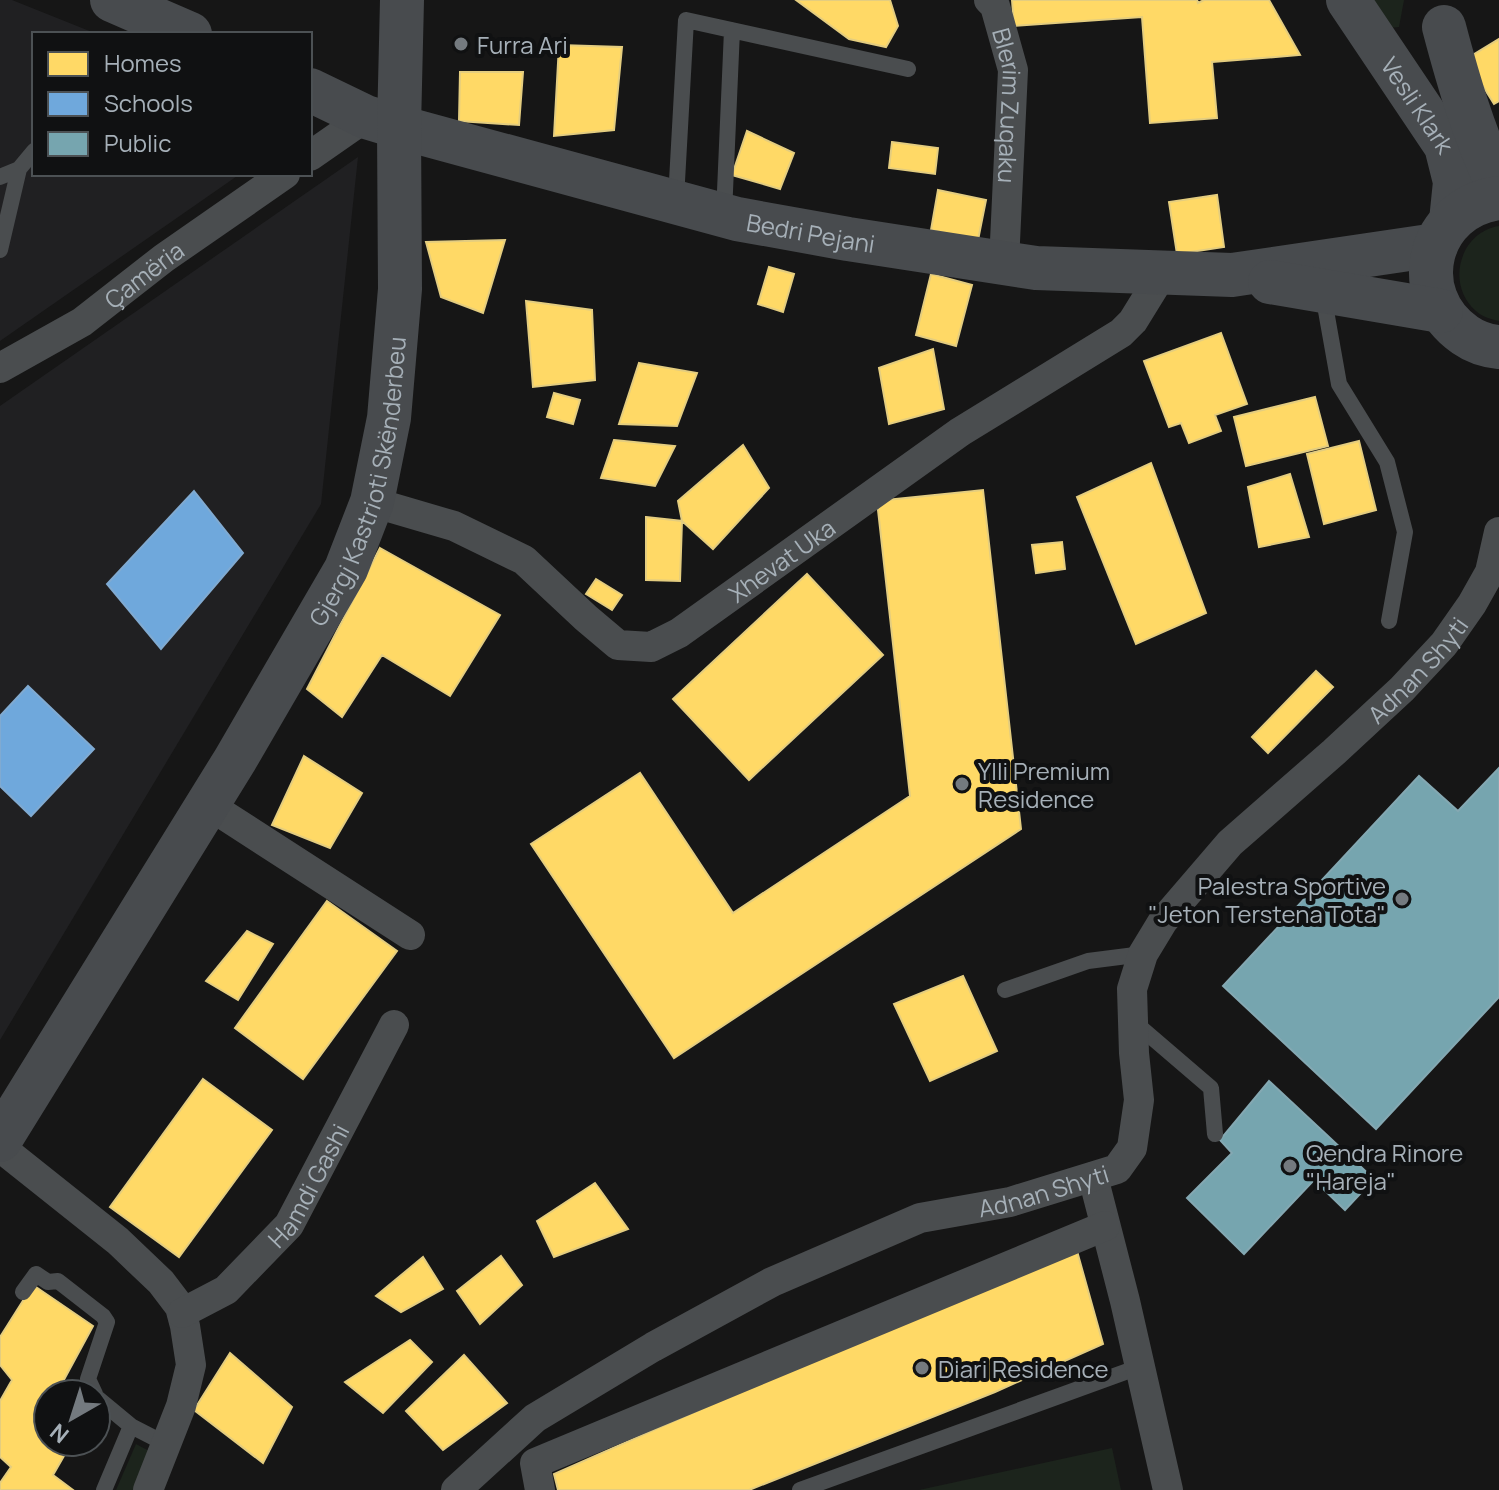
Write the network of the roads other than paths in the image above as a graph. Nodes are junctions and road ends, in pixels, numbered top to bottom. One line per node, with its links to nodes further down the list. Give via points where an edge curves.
1 (402, 0): 10 (street, Gjergj Kastrioti Skënderbeu)
2 (989, 0): 23 (street, Blerim Zuqaku, via 1013,70)
3 (1348, 0): 11 (street, Vesli Klark)
4 (133, 13): 7 (street)
5 (1444, 14): 11 (street, via 1439,69); 17 (street, via 1461,93)
6 (732, 30): 8 (lane); 19 (lane, via 686,20); 20 (lane)
7 (185, 32)
8 (908, 69)
9 (312, 91): 10 (street)
10 (383, 122): 13 (street); 19 (street, Bedri Pejani); 30 (street, Gjergj Kastrioti Skënderbeu, via 400,289 389,418)
11 (1446, 146): 21 (street, Vesli Klark, via 1455,182)
12 (32, 153): 14 (lane)
13 (312, 155)
14 (19, 169): 16 (lane); 22 (lane)
15 (282, 176): 29 (street, Çamëria, via 82,322)
16 (0, 177)
17 (1499, 188)
18 (1499, 198): 21 (street, via 1462,211)
19 (675, 203): 20 (street, Bedri Pejani)
20 (724, 215): 23 (street, Bedri Pejani)
21 (1443, 233): 25 (street, Bedri Pejani); 27 (street, Vesli Klark, via 1430,278)
22 (0, 250)
23 (1004, 263): 24 (street, Bedri Pejani)
24 (1162, 274): 25 (street, Bedri Pejani); 30 (street, Xhevat Uka, via 1121,333 960,432 679,633 651,647 618,645 524,560 454,526)
25 (1232, 275): 26 (street, Bedri Pejani)
26 (1323, 291): 27 (street, Bedri Pejani); 33 (lane, via 1339,384 1387,462 1405,532)
27 (1441, 311): 28 (street, via 1473,340)
28 (1499, 347)
29 (0, 368)
30 (372, 502): 34 (street, Gjergj Kastrioti Skënderbeu, via 346,569)
31 (1499, 532): 32 (street, Adnan Shyti)
32 (1495, 581): 36 (street, Adnan Shyti, via 1402,689 1230,843 1163,921)
33 (1389, 621)
34 (207, 804): 35 (street); 41 (street, Gjergj Kastrioti Skënderbeu)
35 (410, 935)
36 (1143, 954): 37 (lane, via 1088,961); 38 (street, Adnan Shyti, via 1132,989)
37 (1005, 990)
38 (1133, 1021): 40 (lane, via 1211,1088); 43 (street, Adnan Shyti, via 1139,1100 1132,1148 1117,1169)
39 (394, 1025): 46 (street, Hamdi Gashi, via 289,1225 226,1290)
40 (1215, 1134)
41 (0, 1140)
42 (0, 1147): 46 (street, via 118,1241 161,1282)
43 (1093, 1177): 44 (street); 55 (street, Adnan Shyti, via 1010,1202 920,1218 772,1282 535,1418)
44 (1105, 1226): 47 (street); 56 (street, via 535,1463)
45 (23, 1292): 48 (lane, via 36,1274 58,1281 103,1316 107,1322)
46 (182, 1313): 51 (street, via 191,1365)
47 (1139, 1367): 52 (lane); 58 (street)
48 (88, 1378)
49 (112, 1410): 50 (lane)
50 (131, 1426): 51 (lane); 53 (lane)
51 (166, 1444): 54 (street)
52 (837, 1484): 57 (lane)
53 (104, 1490)
54 (148, 1490)
55 (456, 1490)
56 (540, 1490)
57 (800, 1490)
58 (1168, 1490)

